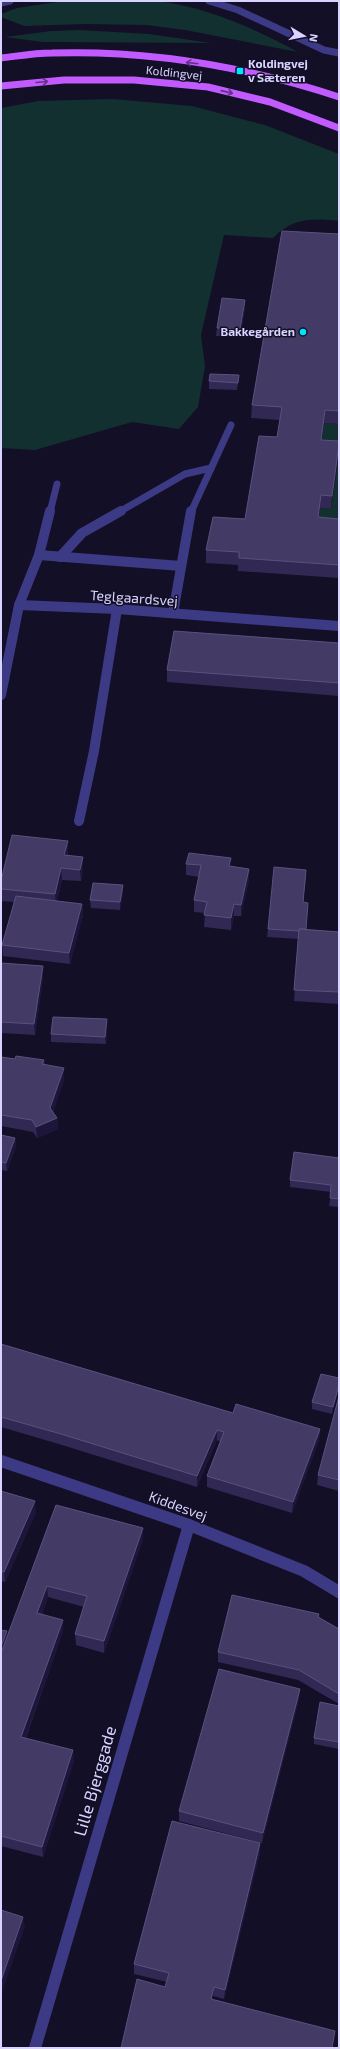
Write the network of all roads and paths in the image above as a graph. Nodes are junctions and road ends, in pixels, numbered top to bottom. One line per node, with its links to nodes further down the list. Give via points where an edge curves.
1 (10, 1): 3 (street)
2 (209, 1): 4 (street, via 238,10 324,50)
3 (1, 3)
4 (339, 53)
5 (1, 58): 7 (main road, Koldingvej, one-way to 5, via 296,83 212,65 133,56 52,53)
6 (2, 84): 8 (main road, Koldingvej, one-way to 8, via 64,80 134,80 208,87 270,102)
7 (339, 97)
8 (339, 128)
9 (231, 425): 10 (street)
10 (211, 468): 13 (street, via 186,474 82,533); 14 (street, via 190,513)
11 (57, 484): 12 (street)
12 (39, 555): 13 (street); 15 (street)
13 (60, 557): 14 (street)
14 (181, 566): 17 (street)
15 (19, 604): 16 (street, Teglgaardsvej); 19 (street)
16 (116, 609): 17 (street, Teglgaardsvej); 20 (street, via 94,751)
17 (173, 613): 18 (street, Teglgaardsvej)
18 (339, 626)
19 (1, 695)
20 (79, 821)
21 (1, 1461): 22 (street, Kiddesvej)
22 (189, 1525): 23 (street, Kiddesvej, via 304,1571); 24 (street, Lille Bjerggade)
23 (339, 1592)
24 (35, 2048)

